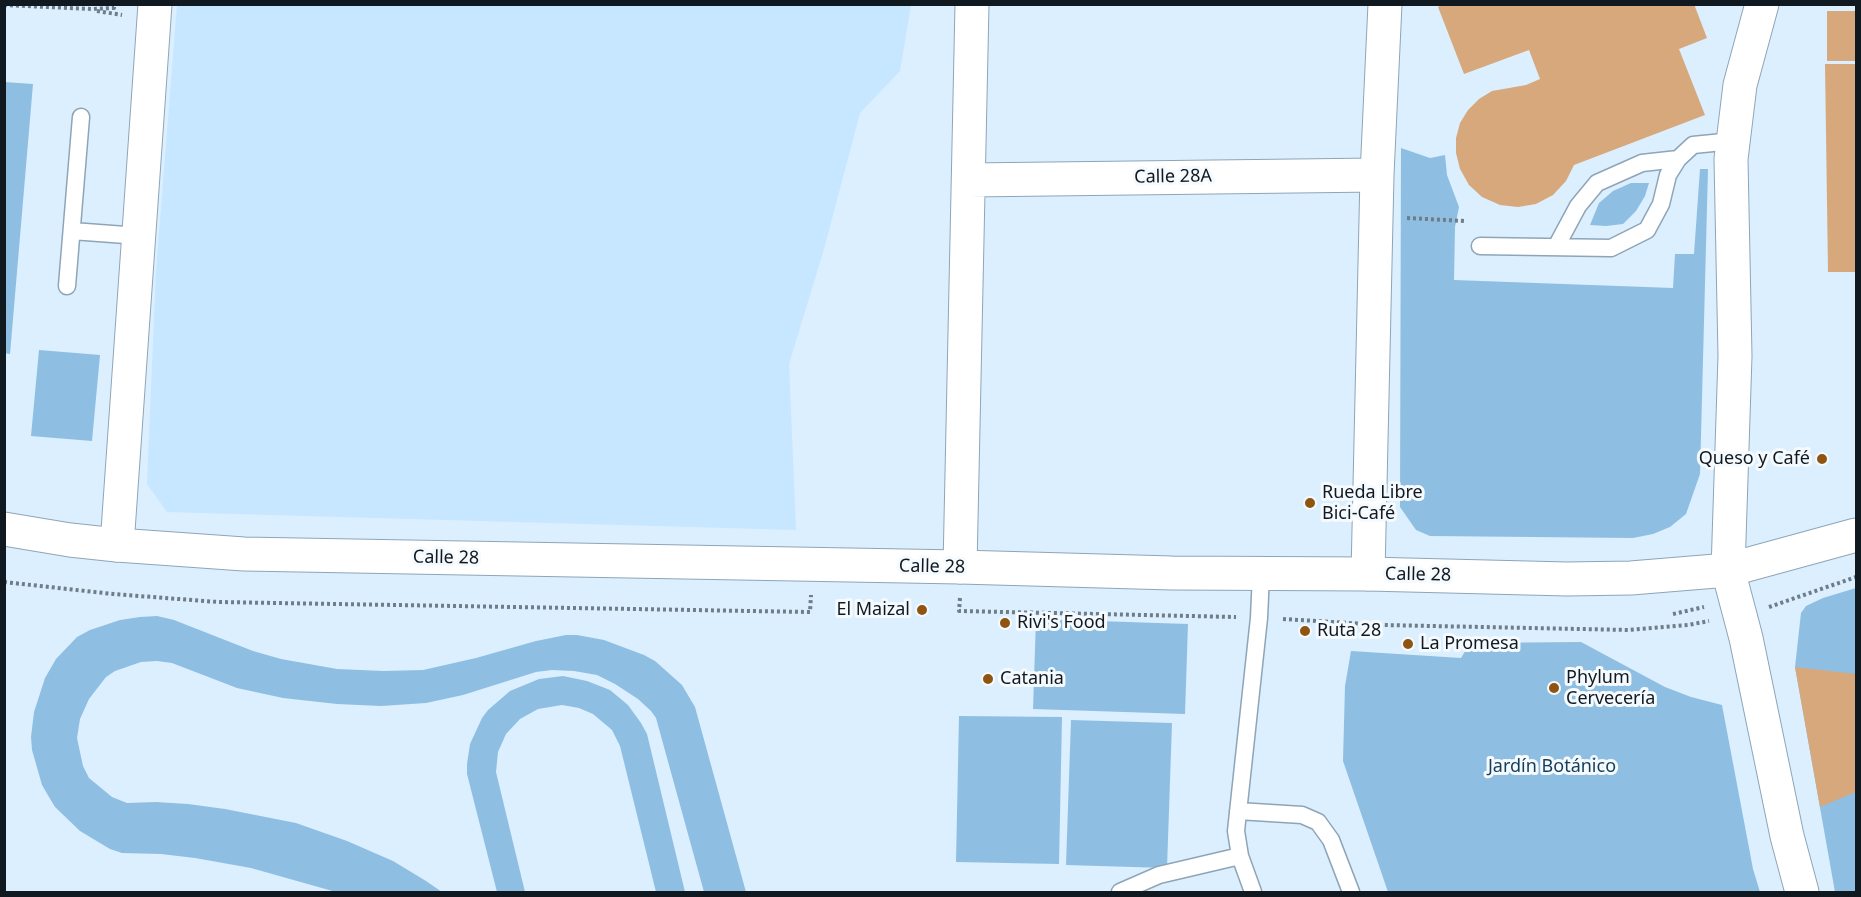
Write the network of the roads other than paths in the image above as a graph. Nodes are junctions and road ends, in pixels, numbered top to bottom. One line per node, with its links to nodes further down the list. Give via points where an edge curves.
1 (155, 4): 11 (street)
2 (972, 4): 9 (street)
3 (1385, 4): 8 (street)
4 (1762, 4): 6 (street, via 1740,85)
5 (81, 117): 10 (lane)
6 (1733, 141): 7 (lane, via 1693,145); 19 (street, via 1735,356)
7 (1678, 159): 13 (lane, via 1642,163 1597,183 1578,207); 13 (lane, via 1647,230 1611,248)
8 (1377, 175): 9 (street, Calle 28A); 21 (street)
9 (969, 180): 18 (street)
10 (72, 231): 11 (lane); 14 (lane)
11 (139, 236): 17 (street)
12 (1480, 246): 13 (lane)
13 (1556, 247)
14 (67, 286)
15 (4, 529): 17 (street, Calle 28)
16 (1857, 535): 19 (street, Calle 28)
17 (117, 545): 18 (street, Calle 28, via 251,554)
18 (960, 567): 20 (street, Calle 28)
19 (1728, 570): 21 (street, Calle 28, via 1581,579); 27 (street)
20 (1261, 574): 21 (street, Calle 28); 22 (lane)
21 (1368, 574)
22 (1238, 811): 23 (lane); 26 (lane, via 1302,815 1318,822 1330,840)
23 (1239, 856): 24 (lane, via 1159,875); 25 (lane)
24 (1120, 892)
25 (1253, 892)
26 (1351, 892)
27 (1802, 892)

